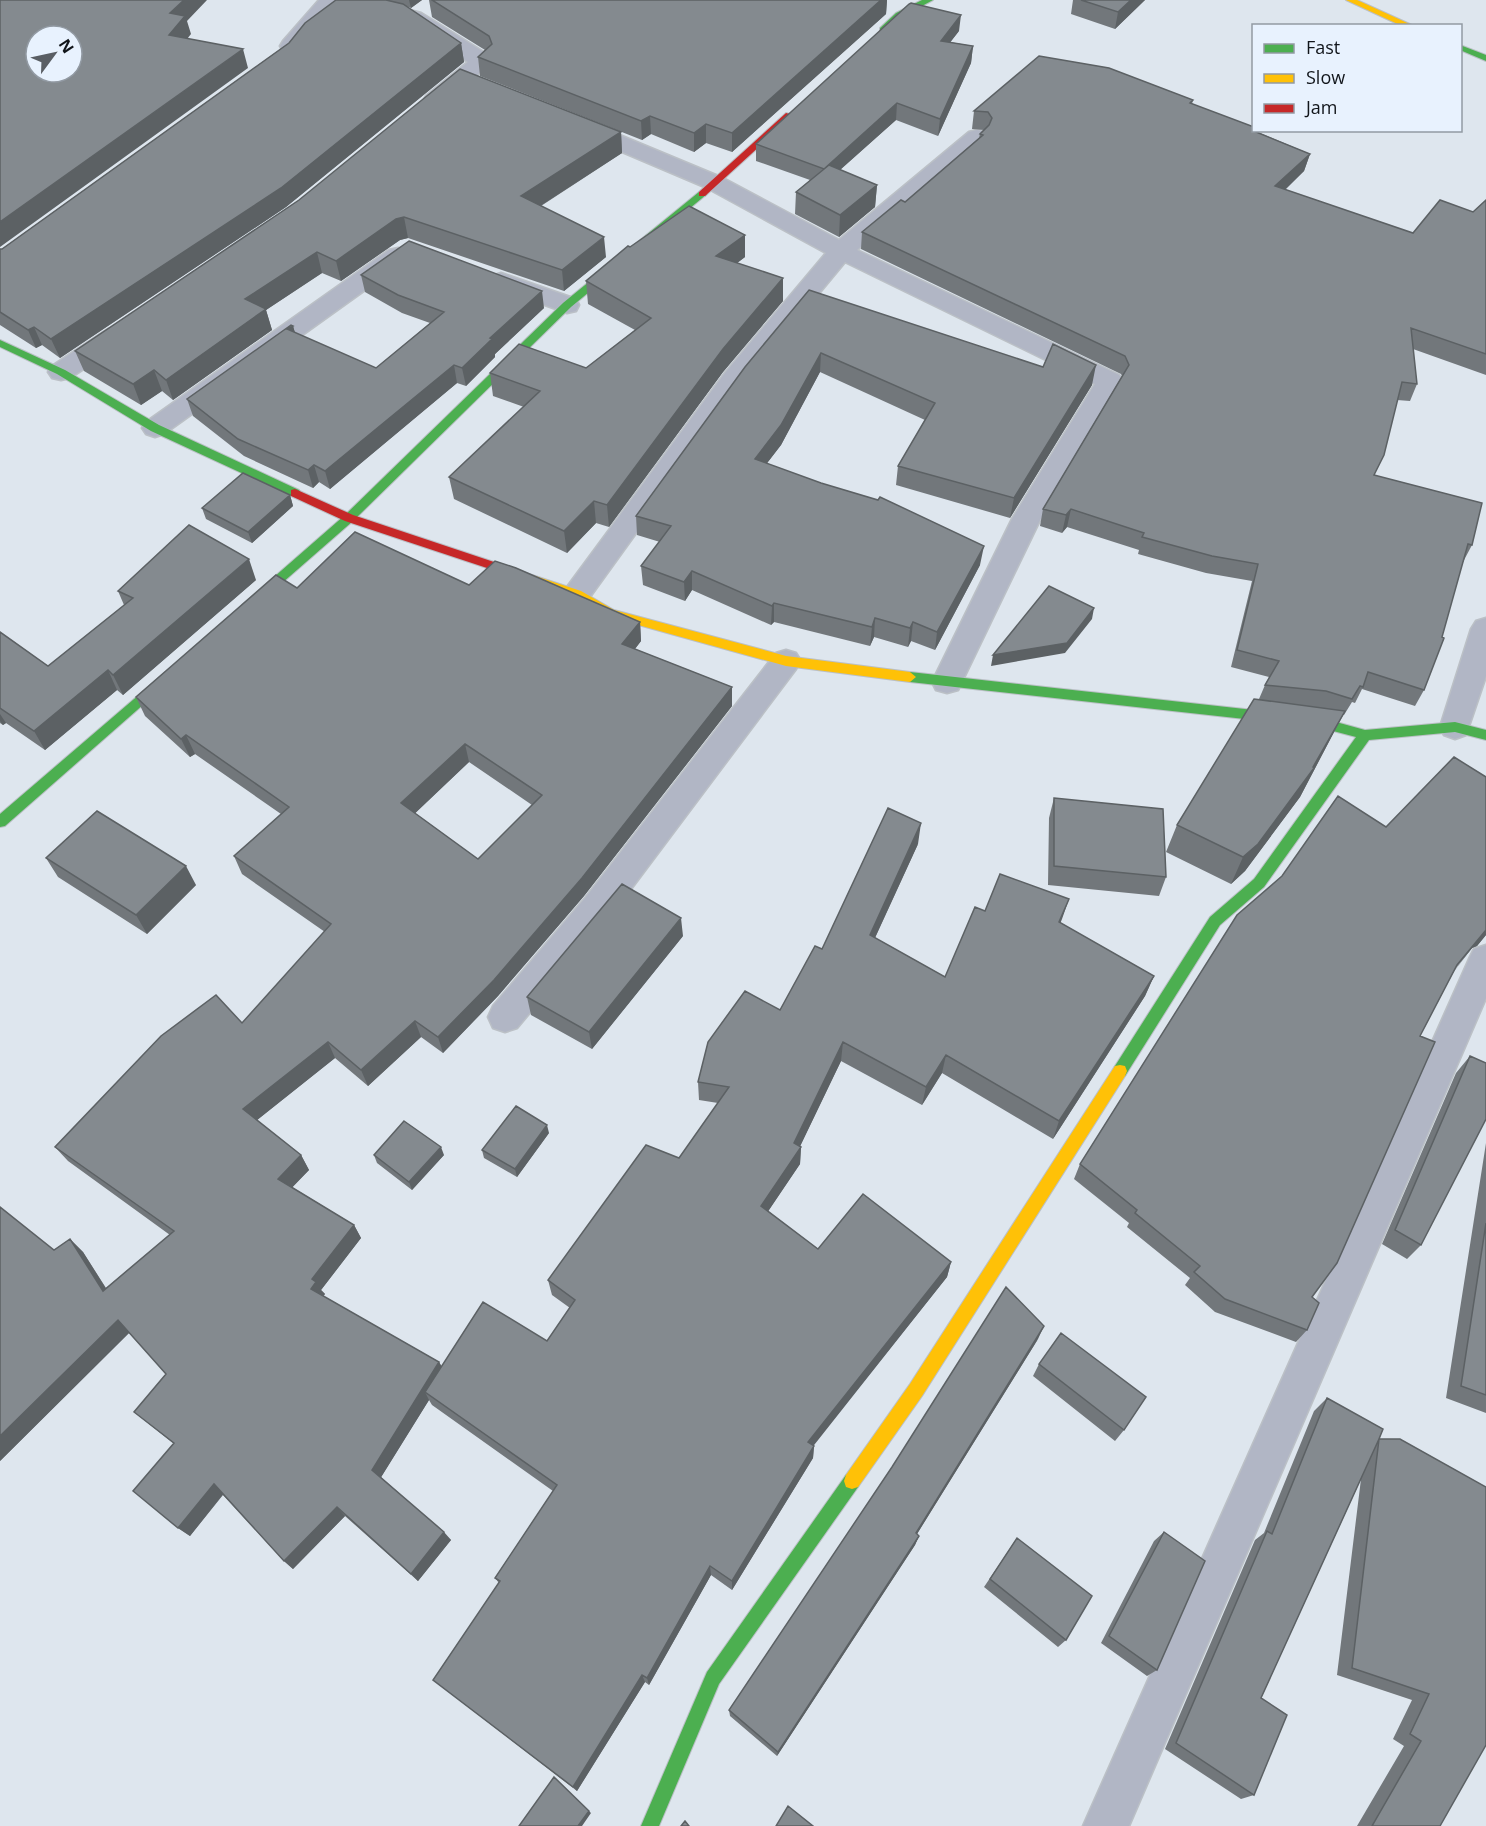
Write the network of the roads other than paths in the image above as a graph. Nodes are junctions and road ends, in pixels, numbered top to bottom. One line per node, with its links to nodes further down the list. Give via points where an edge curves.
1 (330, 0): 9 (street)
2 (347, 0): 11 (street, via 422,11 482,60 473,83)
3 (929, 0): 6 (main road, via 899,15)
4 (1350, 0): 5 (main road)
5 (1405, 24)
6 (872, 39)
7 (1462, 47): 8 (main road)
8 (1486, 58)
9 (274, 62)
10 (802, 103): 14 (main road)
11 (419, 113)
12 (566, 120): 14 (street)
13 (977, 137): 16 (street)
14 (715, 183): 16 (street); 18 (main road)
15 (420, 251): 22 (street, via 409,247)
16 (841, 251): 24 (street, via 734,379); 29 (street, via 1110,381 1026,519)
17 (483, 274): 18 (street)
18 (567, 305): 23 (main road)
19 (139, 320): 21 (street)
20 (0, 343): 21 (main road)
21 (61, 372): 22 (main road)
22 (155, 428): 23 (main road)
23 (349, 518): 24 (main road); 25 (main road)
24 (577, 594): 27 (main road, via 610,613)
25 (233, 620)
26 (1486, 629): 30 (street)
27 (786, 661): 29 (main road); 35 (street, via 598,907)
28 (179, 666): 33 (main road)
29 (947, 682): 31 (main road, via 1318,722)
30 (1455, 727): 31 (main road); 32 (main road)
31 (1365, 735): 36 (main road, via 1259,883 1215,921 916,1390 713,1678)
32 (1486, 735)
33 (0, 822)
34 (1486, 959): 37 (street)
35 (505, 1017)
36 (650, 1826)
37 (1106, 1826)

